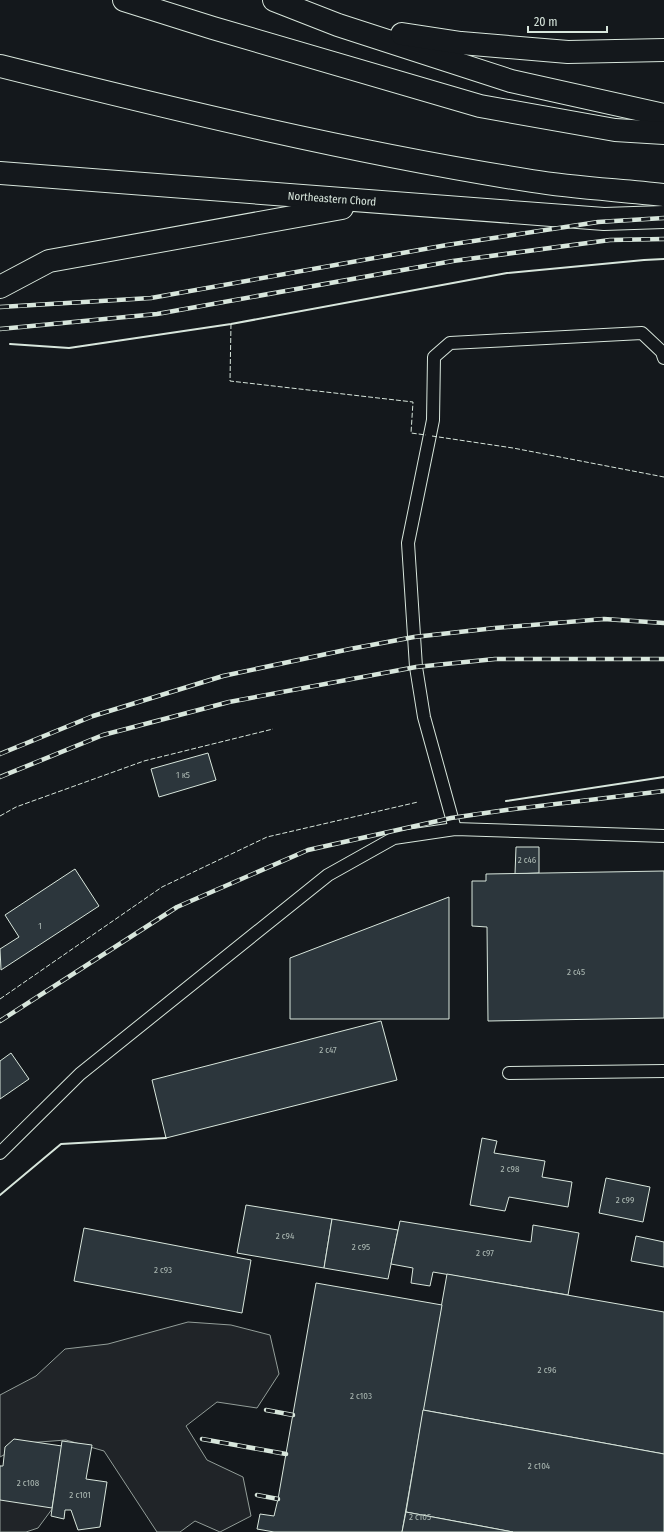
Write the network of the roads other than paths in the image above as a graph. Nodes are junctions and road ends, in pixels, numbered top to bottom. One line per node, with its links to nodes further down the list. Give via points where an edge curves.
1 (124, 0): 7 (main road, via 480,106 615,130)
2 (274, 0): 3 (main road)
3 (338, 25): 4 (main road, via 461,43 568,52); 6 (main road, via 511,81)
4 (664, 50)
5 (0, 66): 9 (main road, via 116,95 384,155 534,182)
6 (664, 115)
7 (664, 132)
8 (0, 173): 10 (main road, Northeastern Chord)
9 (664, 194)
10 (373, 202): 11 (main road, Northeastern Chord, via 604,219); 12 (main road, via 49,261)
11 (664, 217)
12 (0, 287)
13 (664, 358): 14 (lane, via 662,352 642,333 450,343 434,357 433,420 408,543 416,667 424,717)
14 (455, 829): 15 (lane); 18 (lane, via 394,838 328,875 80,1074)
15 (664, 836)
16 (664, 1071): 17 (lane)
17 (509, 1073)
18 (0, 1153)

